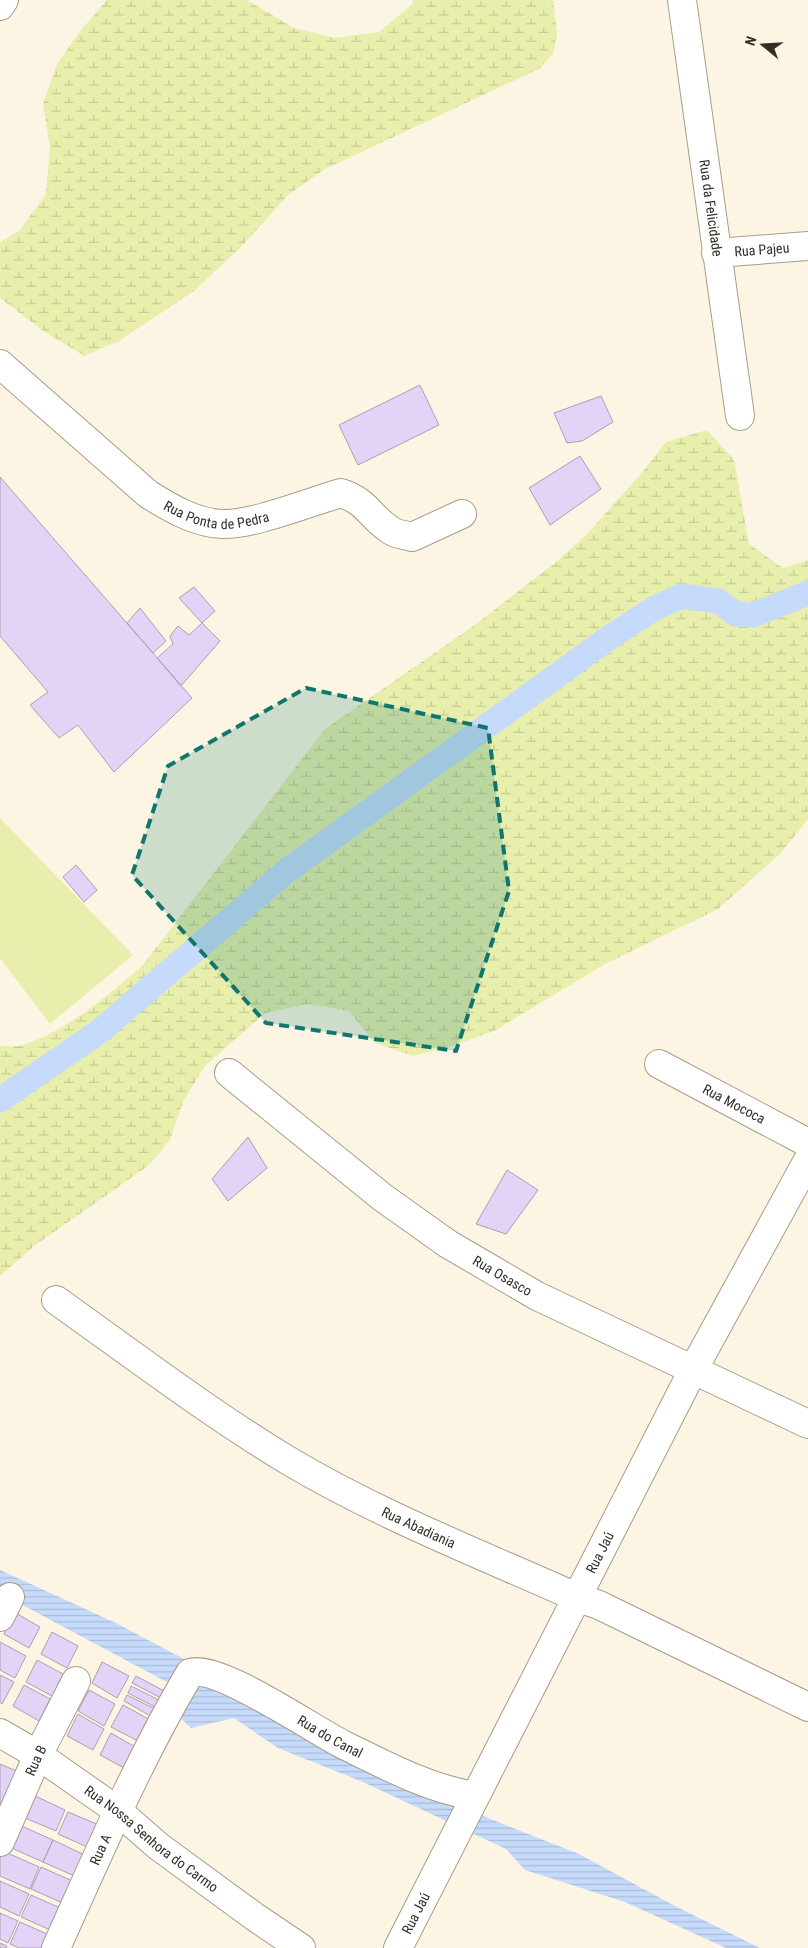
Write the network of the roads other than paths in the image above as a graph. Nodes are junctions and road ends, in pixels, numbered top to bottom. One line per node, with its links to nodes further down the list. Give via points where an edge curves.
1 (4, 0): 3 (street)
2 (682, 0): 5 (street, Rua da Felicidade)
3 (0, 6)
4 (808, 246): 5 (street, Rua Pajeu)
5 (716, 253): 7 (street, Rua da Felicidade)
6 (0, 364): 8 (street, Rua Ponta de Pedra, via 148,494 182,513 222,524 246,521 341,493 354,497 389,530 412,537)
7 (740, 416)
8 (462, 514)
9 (659, 1064): 11 (street, Rua Mococa)
10 (229, 1074): 14 (street, Rua Osasco, via 382,1197 448,1244 537,1296)
11 (808, 1143)
12 (808, 1160): 14 (street, Rua Jaú)
13 (56, 1300): 16 (street, Rua Abadiania, via 188,1396 290,1461 389,1515)
14 (693, 1370): 15 (street, Rua Osasco); 16 (street, Rua Jaú)
15 (808, 1424)
16 (576, 1597): 19 (street, Rua Abadiania, via 599,1604); 22 (street, Rua Jaú)
17 (76, 1681): 21 (street, Rua B)
18 (185, 1682): 22 (street, Rua do Canal, via 199,1672 238,1684 352,1749); 23 (street, Rua A)
19 (808, 1707)
20 (0, 1733): 21 (street, Rua Nossa Senhora do Carmo)
21 (38, 1756): 23 (street, Rua Nossa Senhora do Carmo); 24 (street, Rua B)
22 (472, 1802): 27 (street, Rua Jaú)
23 (118, 1811): 25 (street, Rua A); 26 (street, Rua Nossa Senhora do Carmo, via 158,1846)
24 (0, 1842)
25 (56, 1948)
26 (301, 1948)
27 (398, 1948)

